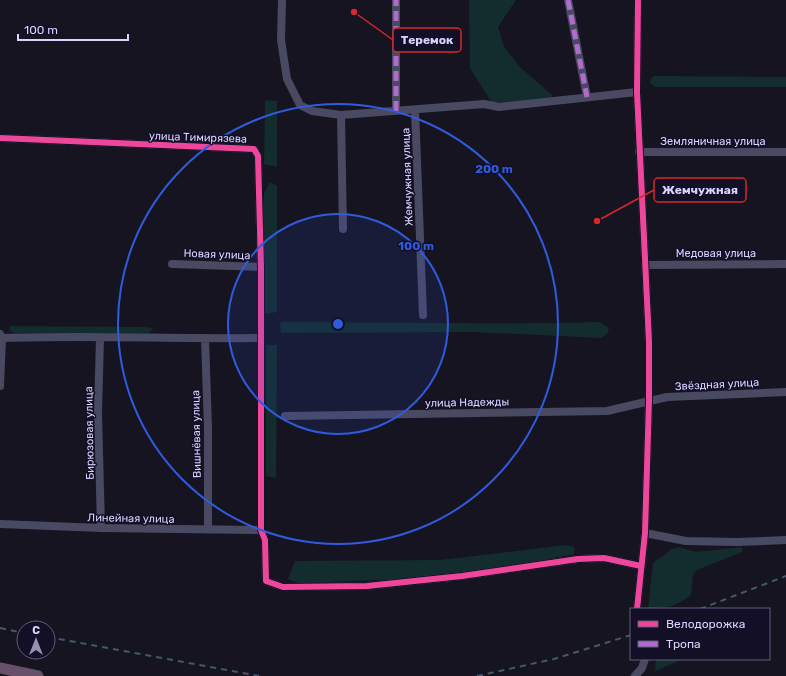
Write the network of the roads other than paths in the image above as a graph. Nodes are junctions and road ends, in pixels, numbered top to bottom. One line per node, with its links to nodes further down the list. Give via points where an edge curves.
1 (282, 0): 9 (street, via 281,40 287,79 294,97 300,105 312,111)
2 (396, 0): 8 (street)
3 (568, 0): 6 (street)
4 (638, 0): 5 (street)
5 (636, 92): 6 (street); 11 (street)
6 (587, 97): 7 (street, via 499,107 484,104)
7 (415, 110): 8 (street); 18 (street, Жемчужная улица)
8 (396, 111): 9 (street)
9 (341, 115): 13 (street)
10 (0, 138): 17 (street, улица Тимирязева, via 254,149 258,156)
11 (639, 152): 12 (street, Земляничная улица); 16 (street)
12 (786, 152)
13 (343, 229)
14 (172, 264): 17 (street, Новая улица)
15 (786, 264): 16 (street, Медовая улица)
16 (645, 265): 25 (street)
17 (261, 267): 22 (street, улица Тимирязева)
18 (423, 315)
19 (1, 336): 20 (street); 23 (street)
20 (100, 338): 21 (street); 28 (street, Бирюзовая улица, via 98,412)
21 (205, 338): 22 (street); 29 (street, Вишнёвая улица)
22 (261, 338): 30 (street, улица Тимирязева)
23 (0, 386)
24 (786, 392): 25 (street, Звёздная улица, via 689,395)
25 (649, 401): 26 (street, улица Надежды, via 608,411); 31 (street)
26 (285, 416)
27 (0, 524): 28 (street, Линейная улица)
28 (101, 528): 29 (street, Линейная улица)
29 (208, 530): 30 (street, Линейная улица)
30 (261, 530): 33 (street, улица Тимирязева, via 265,540 266,581 283,586 367,586 462,576 578,559 604,558)
31 (645, 533): 32 (street, via 686,541); 33 (street)
32 (786, 540)
33 (641, 566): 34 (street)
34 (637, 608)
35 (645, 660): 38 (street, via 642,668)
36 (0, 668): 37 (highway)
37 (38, 676)
38 (634, 676)

